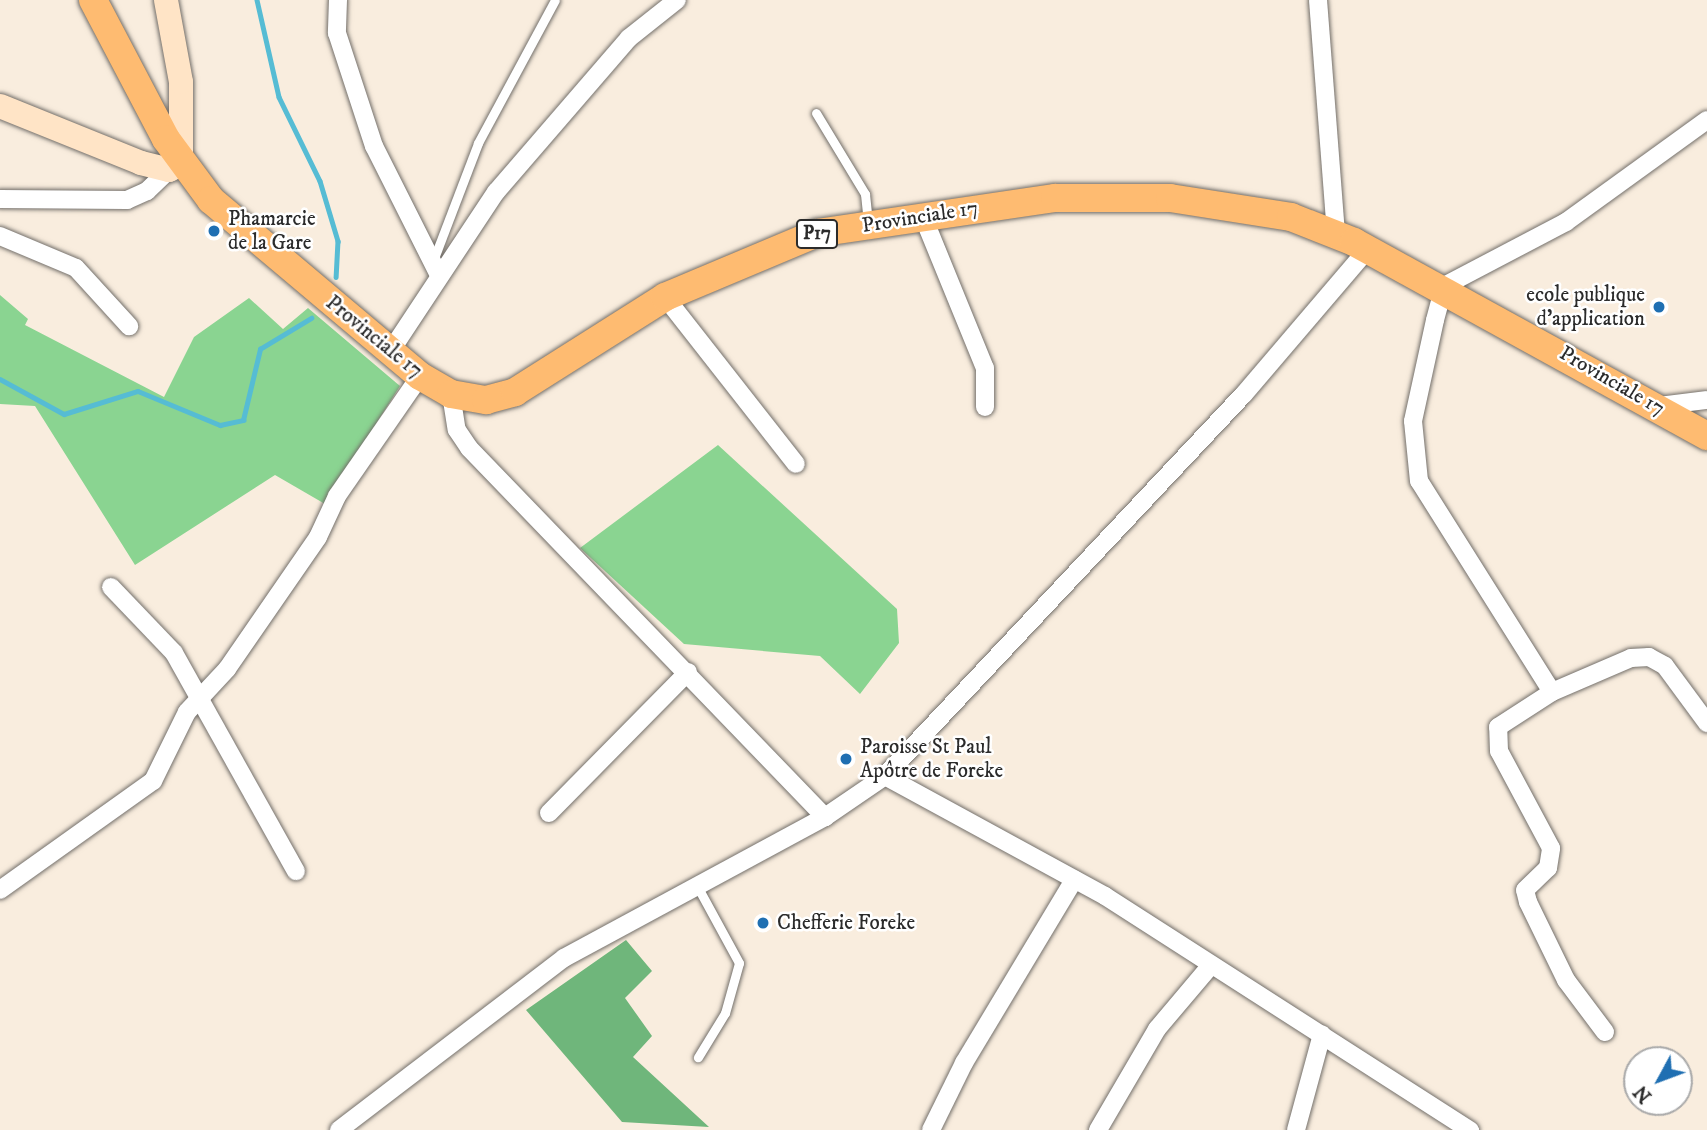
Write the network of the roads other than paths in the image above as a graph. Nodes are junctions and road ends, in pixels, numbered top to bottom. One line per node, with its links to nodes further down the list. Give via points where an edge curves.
1 (93, 0): 10 (main road, Provinciale 17 / P17)
2 (166, 0): 10 (street, via 182,93)
3 (338, 0): 17 (street, via 337,33 374,146)
4 (555, 0): 17 (lane, via 478,143)
5 (1318, 0): 14 (street)
6 (671, 2): 17 (street, via 572,99)
7 (0, 106): 10 (street)
8 (816, 113): 13 (lane, via 865,194)
9 (1707, 120): 18 (street, via 1566,222)
10 (175, 167): 11 (street, via 147,191 127,200); 21 (main road, Provinciale 17 / P17)
11 (0, 199)
12 (922, 214): 13 (main road, Provinciale 17 / P17); 14 (main road, Provinciale 17 / P17, via 1055,198 1170,198 1224,201); 26 (street, via 985,368)
13 (869, 224): 19 (main road, Provinciale 17 / P17, via 817,233)
14 (1336, 234): 16 (main road, Provinciale 17 / P17)
15 (0, 236): 20 (street, via 76,268)
16 (1368, 249): 18 (main road, Provinciale 17 / P17); 34 (street, via 1244,394)
17 (435, 268): 21 (street)
18 (1444, 286): 25 (main road, Provinciale 17 / P17); 31 (street, via 1413,421 1419,481)
19 (666, 297): 23 (main road, Provinciale 17 / P17, via 515,392 486,400); 28 (street)
20 (129, 327)
21 (390, 352): 22 (main road, Provinciale 17 / P17)
22 (420, 376): 23 (main road, Provinciale 17 / P17); 32 (street, via 337,496 318,537)
23 (451, 394): 30 (street, via 457,430 468,448)
24 (1707, 400): 25 (street)
25 (1658, 406): 27 (main road, Provinciale 17 / P17)
26 (985, 407)
27 (1707, 436)
28 (796, 464)
29 (111, 587): 32 (street, via 174,653)
30 (688, 673): 35 (street); 36 (street)
31 (1552, 692): 33 (street, via 1631,658 1649,657 1665,666); 42 (street, via 1507,717 1494,739 1550,848 1548,868 1525,890 1528,902 1566,980)
32 (201, 698): 37 (street); 40 (street, via 176,730 153,781)
33 (1707, 723)
34 (885, 776): 36 (street); 38 (street)
35 (549, 813)
36 (825, 817): 39 (street)
37 (296, 871)
38 (1074, 880): 41 (street); 46 (street, via 964,1063)
39 (695, 883): 44 (lane, via 739,963 725,1013); 45 (street, via 564,957)
40 (0, 890)
41 (1211, 965): 43 (street); 47 (street, via 1157,1029)
42 (1605, 1032)
43 (1322, 1034): 48 (street); 49 (street)
44 (698, 1057)
45 (339, 1130)
46 (931, 1130)
47 (1098, 1130)
48 (1296, 1130)
49 (1470, 1130)

